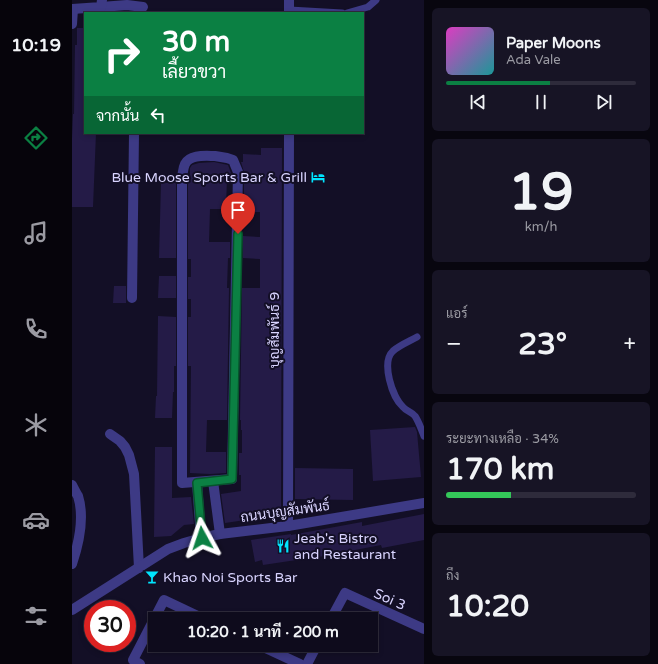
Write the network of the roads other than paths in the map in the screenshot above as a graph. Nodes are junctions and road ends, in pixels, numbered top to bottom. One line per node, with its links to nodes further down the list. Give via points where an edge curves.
1 (376, 0): 7 (lane, via 368,7)
2 (102, 4): 3 (street); 5 (street)
3 (143, 7)
4 (289, 8): 6 (lane)
5 (72, 9): 8 (street)
6 (331, 12)
7 (350, 12)
8 (72, 24)
9 (134, 134): 11 (street)
10 (289, 134): 19 (street, บุญสัมพันธ์ 9)
11 (132, 298)
12 (418, 337): 14 (lane, via 393,351 387,366 394,394 402,407 414,415)
13 (110, 434): 23 (street, via 125,447 134,474)
14 (424, 436)
15 (213, 481): 16 (street); 16 (street, via 232,479 239,189 238,172 233,160 215,156 188,160 184,165 182,177 182,483); 20 (street)
16 (197, 483): 21 (street)
17 (72, 485): 22 (street, via 78,496 81,526)
18 (424, 503): 19 (street, ถนนบุญสัมพันธ์)
19 (288, 526): 20 (street, ถนนบุญสัมพันธ์)
20 (220, 534): 21 (street, ถนนบุญสัมพันธ์)
21 (202, 538): 23 (street, ถนนบุญสัมพันธ์, via 168,549)
22 (72, 564)
23 (139, 568): 24 (street, ถนนบุญสัมพันธ์)
24 (72, 610)
25 (159, 612): 26 (street, via 164,600)
26 (189, 612)
27 (335, 612): 28 (street, Soi 3, via 345,593)
28 (424, 629)
29 (148, 635): 32 (street)
30 (274, 652): 33 (street)
31 (313, 652): 34 (street)
32 (136, 662)
33 (300, 664)
34 (307, 664)

